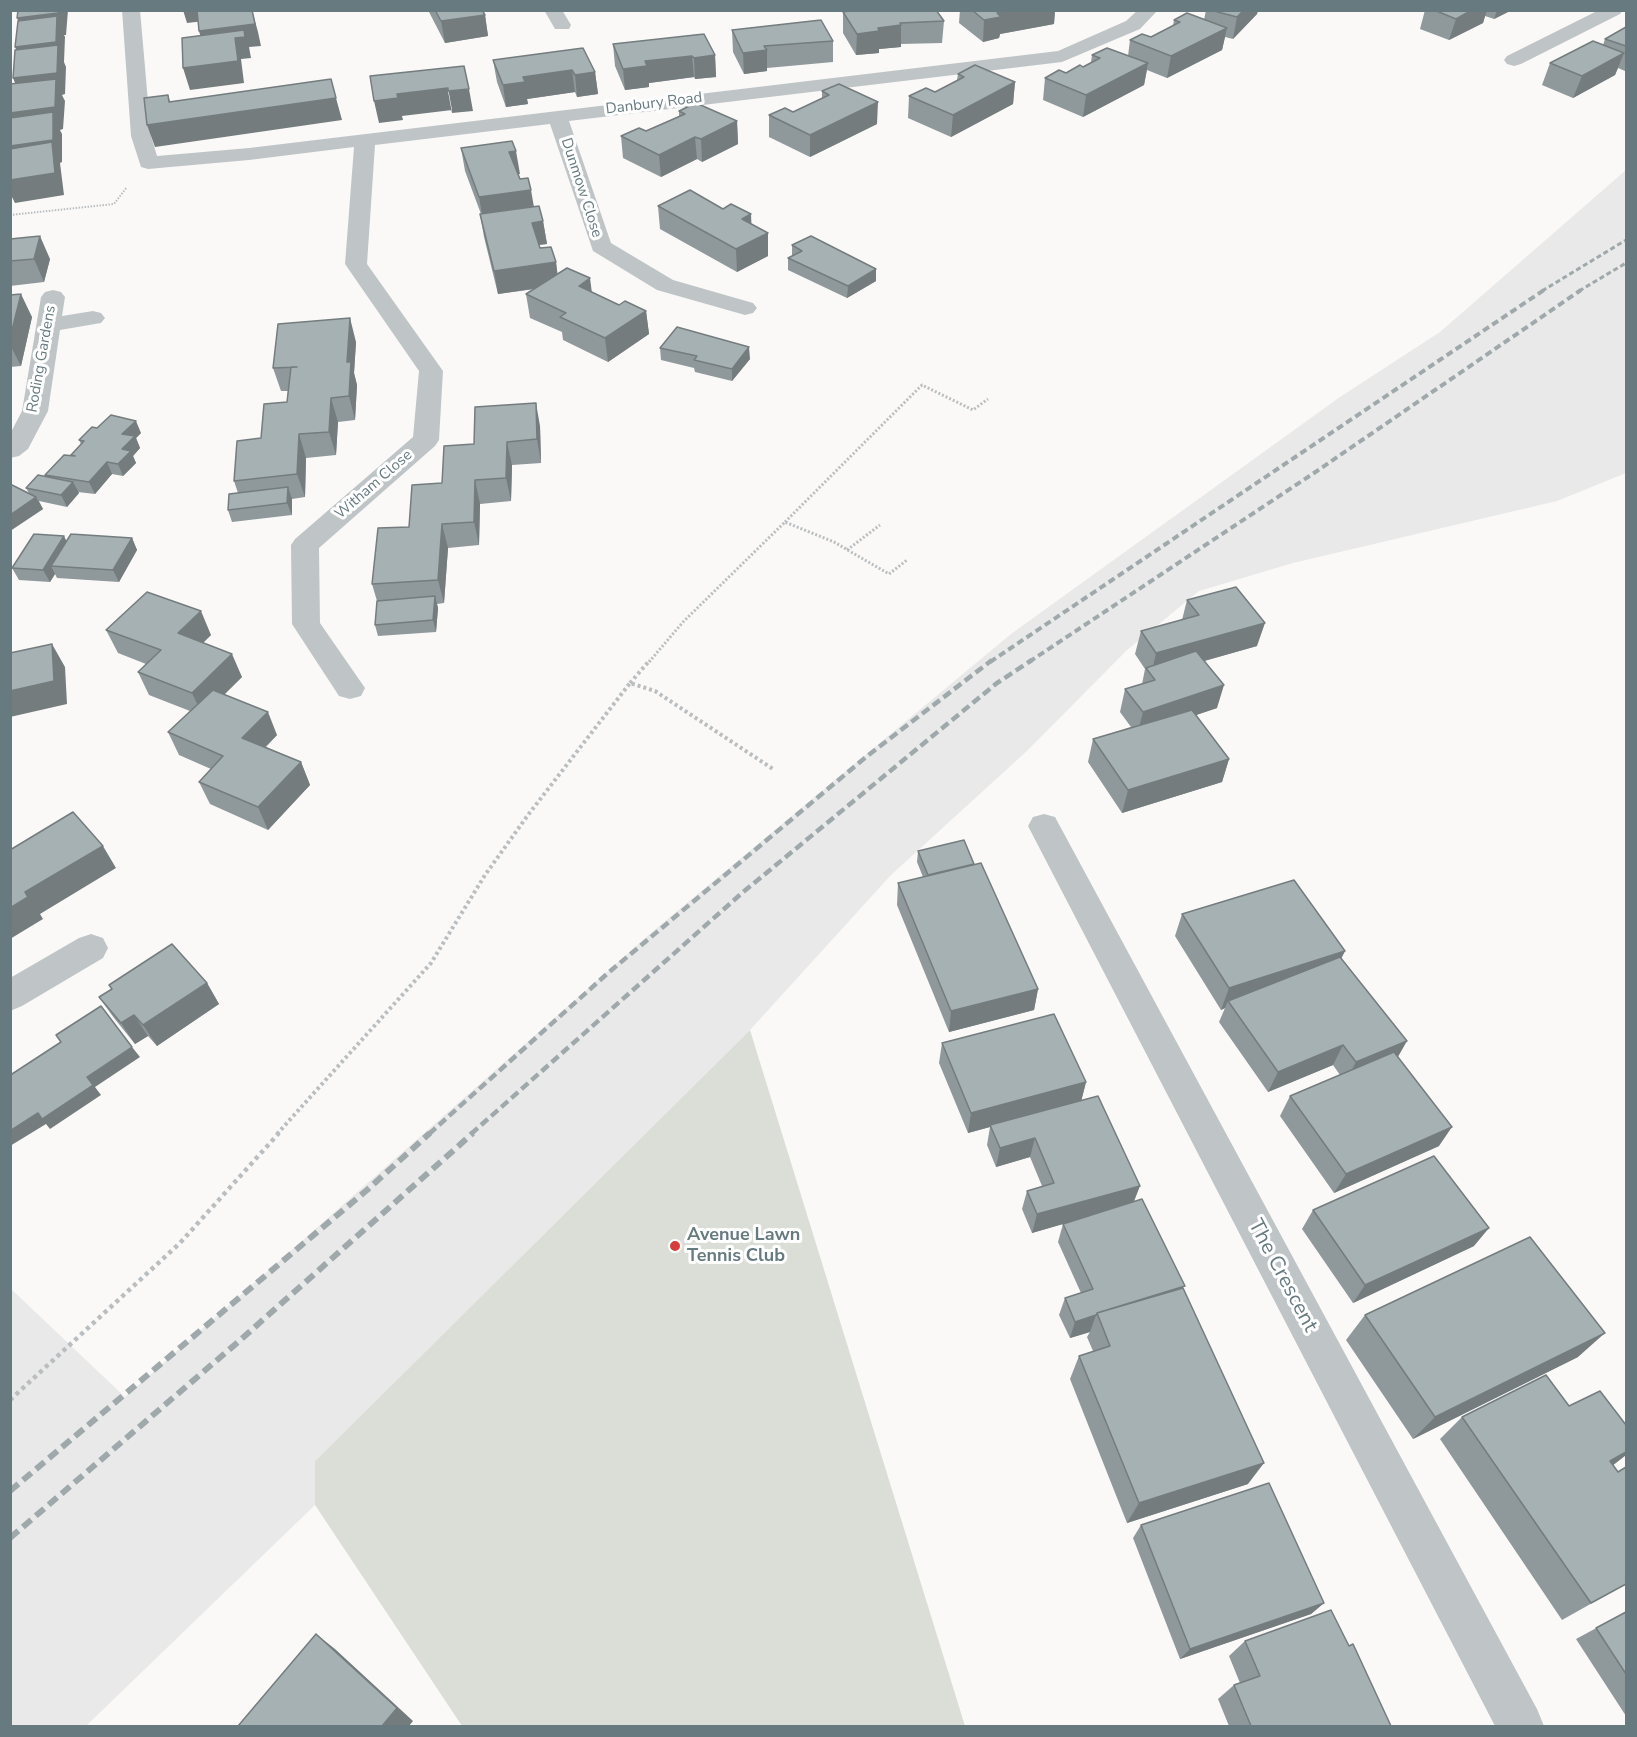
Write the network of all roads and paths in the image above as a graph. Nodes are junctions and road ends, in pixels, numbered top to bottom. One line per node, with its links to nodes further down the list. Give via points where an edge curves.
1 (131, 10): 7 (street, via 141,136)
2 (1149, 10): 5 (street, Danbury Road, via 1133,25 1062,56)
3 (1614, 10): 4 (street)
4 (1514, 60)
5 (557, 116): 6 (street, Danbury Road); 10 (street, Dunmow Close, via 601,246 665,285)
6 (365, 140): 7 (street, Danbury Road); 20 (street, Witham Close, via 356,264 431,371 426,440 305,545 306,624)
7 (148, 163): 8 (path, via 114,204)
8 (10, 215)
9 (53, 297): 12 (street, Roding Gardens)
10 (745, 308)
11 (93, 318): 12 (street)
12 (48, 325): 14 (street, Roding Gardens, via 35,411 19,443)
13 (988, 399): 15 (path, via 973,410 922,385)
14 (10, 450)
15 (785, 522): 17 (path); 19 (path, via 682,622)
16 (880, 525): 17 (path)
17 (847, 550): 18 (path, via 889,574)
18 (907, 560)
19 (630, 683): 21 (path, via 660,694); 25 (path, via 485,875 431,963 180,1243)
20 (350, 688)
21 (773, 769)
22 (1044, 826): 26 (street, The Crescent)
23 (91, 948): 24 (street)
24 (10, 996)
25 (10, 1400)
26 (1520, 1726)

